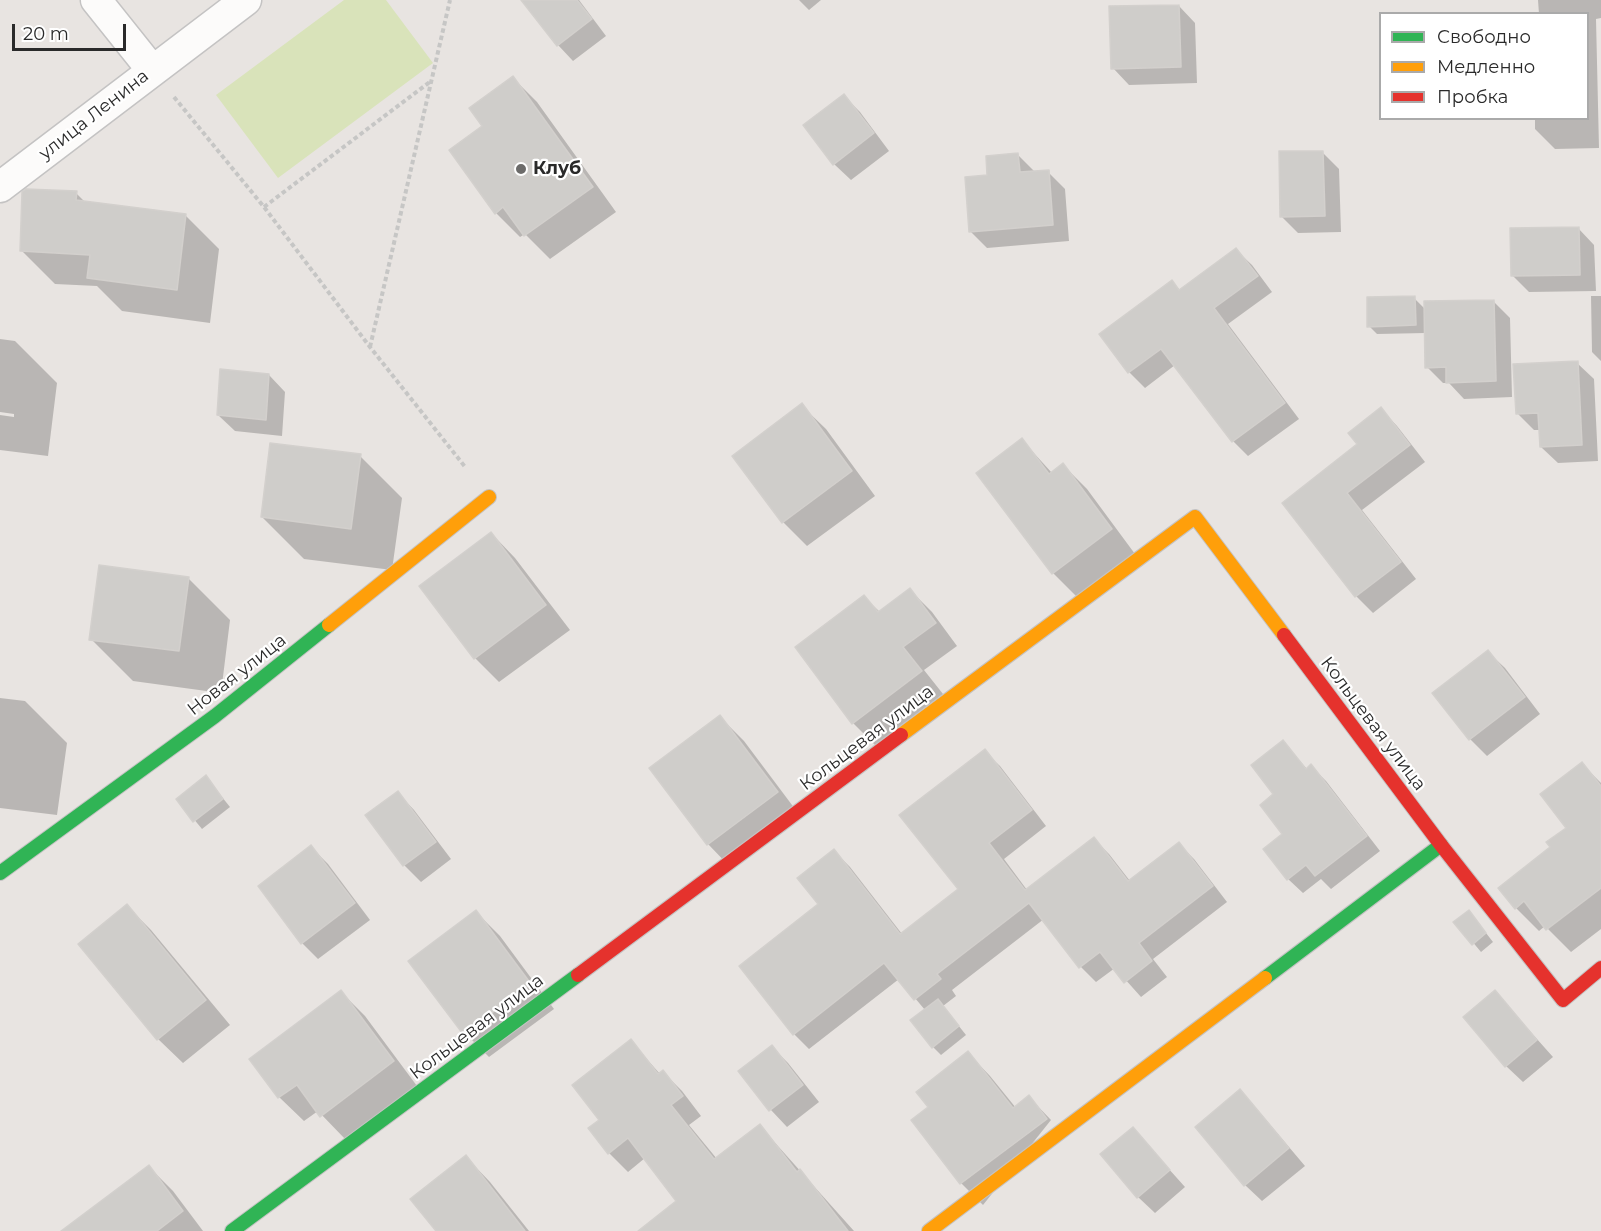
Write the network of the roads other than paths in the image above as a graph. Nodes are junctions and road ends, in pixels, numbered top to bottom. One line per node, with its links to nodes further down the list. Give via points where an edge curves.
1 (96, 0): 3 (street)
2 (246, 0): 3 (street, улица Ленина)
3 (152, 70): 4 (street, улица Ленина)
4 (0, 188)
5 (489, 497): 7 (street, Новая улица, via 215,716)
6 (1441, 845): 8 (street, Кольцевая улица, via 1563,1000); 9 (street, Кольцевая улица, via 1195,518); 10 (street)
7 (0, 873)
8 (1601, 968)
9 (232, 1231)
10 (929, 1231)

